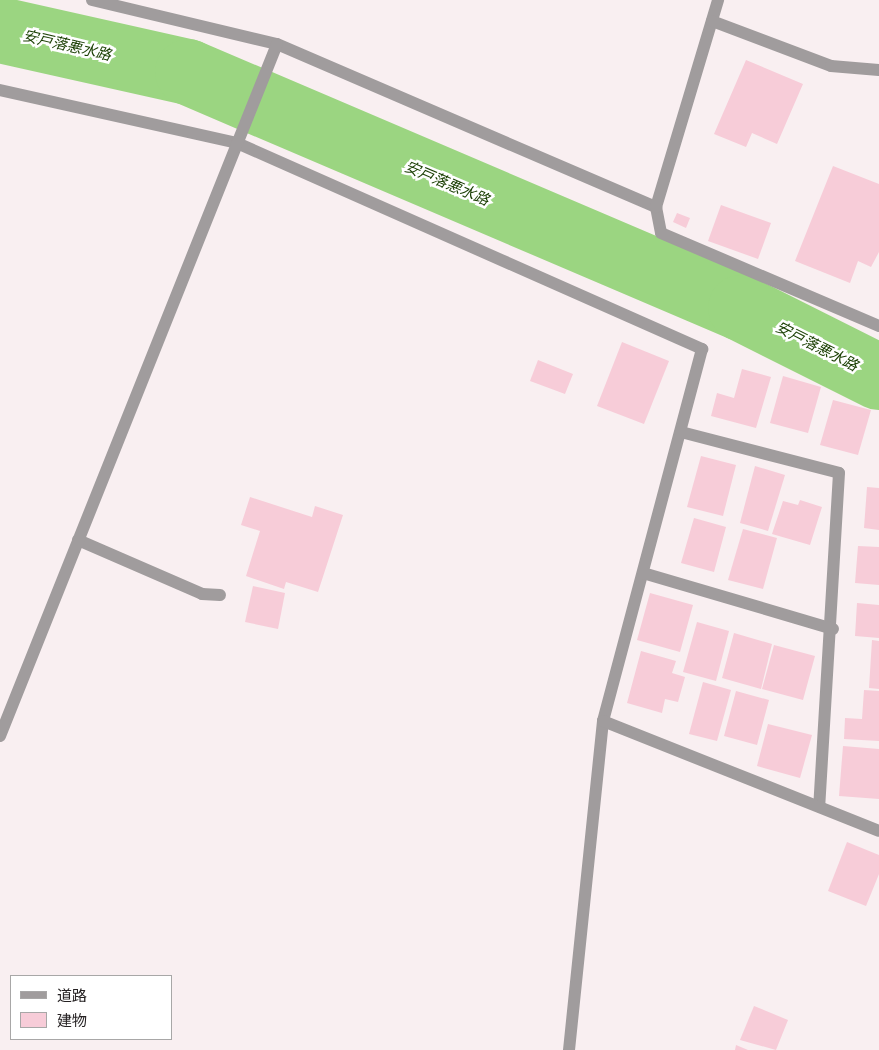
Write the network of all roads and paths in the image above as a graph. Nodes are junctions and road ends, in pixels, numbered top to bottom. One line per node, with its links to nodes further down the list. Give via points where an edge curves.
1 (92, 0): 4 (street)
2 (718, 0): 3 (street)
3 (712, 21): 5 (street, via 831,66); 8 (street)
4 (277, 44): 7 (street); 8 (street)
5 (879, 70)
6 (0, 90): 7 (street)
7 (237, 142): 10 (street, via 702,349); 11 (street)
8 (656, 206): 9 (street, via 661,233)
9 (879, 326)
10 (681, 432): 12 (street); 14 (street, via 839,473)
11 (78, 540): 13 (street, via 202,594); 16 (street)
12 (644, 573): 14 (street); 15 (street)
13 (220, 594)
14 (833, 629): 17 (street)
15 (603, 721): 17 (street); 19 (street)
16 (0, 736)
17 (819, 806): 18 (street)
18 (879, 831)
19 (569, 1050)

